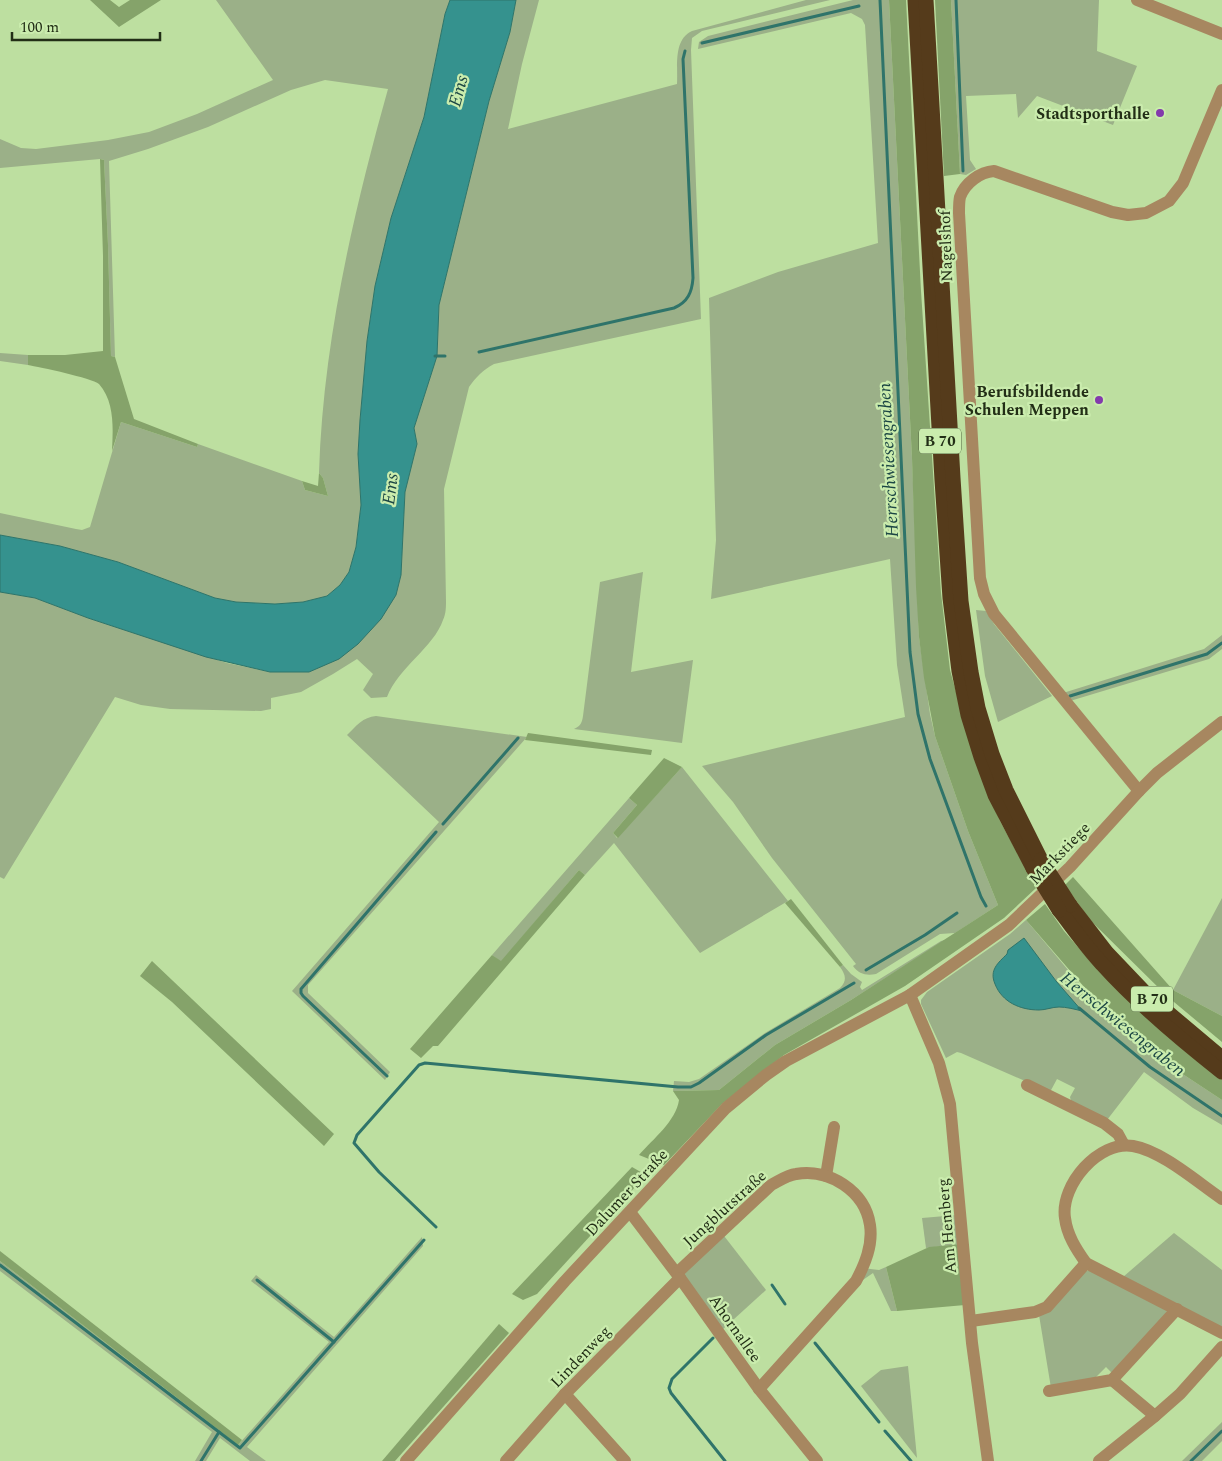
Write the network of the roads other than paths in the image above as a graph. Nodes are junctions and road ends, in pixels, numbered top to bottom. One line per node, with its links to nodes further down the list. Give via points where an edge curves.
1 (915, 0): 8 (highway, B 70, via 944,510 959,671 968,715 995,795)
2 (926, 0): 8 (highway, B 70, via 961,601 978,708 992,754)
3 (1137, 0): 4 (street)
4 (1222, 34)
5 (1222, 90): 7 (street, Nagelshof, via 1183,184 1169,201 1146,213 1128,215 1112,212 994,171 977,177 966,186 960,197 980,578 984,594 994,614)
6 (1222, 722): 7 (street, Markstiege, via 1183,751)
7 (1139, 791): 10 (street, Markstiege, via 1070,867 1009,925)
8 (1037, 864): 9 (highway, B 70, bridge)
9 (1064, 907): 11 (highway, B 70, via 1147,995); 12 (highway, B 70, via 1101,963 1185,1043)
10 (910, 995): 18 (street, Dalumer Straße, via 786,1061 766,1075 726,1108); 22 (street, Am Hemberg, via 939,1063 950,1104)
11 (1222, 1058)
12 (1222, 1072)
13 (1028, 1085): 15 (street, via 1104,1123 1118,1134)
14 (834, 1127): 16 (street)
15 (1124, 1145): 17 (street, via 1156,1152); 19 (street, via 1103,1152 1088,1164 1074,1180 1066,1199 1064,1217 1069,1235)
16 (826, 1176): 20 (street, Jungblutstraße, via 795,1174 771,1185); 26 (street, Jungblutstraße, via 852,1192 865,1208 870,1226 867,1256 856,1281)
17 (1222, 1199)
18 (630, 1212): 20 (street, Ahornallee); 30 (street, Dalumer Straße)
19 (1086, 1263): 21 (street); 22 (street, via 1046,1306 1035,1312)
20 (679, 1275): 26 (street, Ahornallee); 28 (street, Lindenweg)
21 (1177, 1309): 23 (street); 25 (street)
22 (971, 1321): 34 (street, Am Hemberg)
23 (1222, 1333)
24 (1222, 1347): 29 (street, via 1180,1394)
25 (1112, 1380): 27 (street); 29 (street)
26 (759, 1389): 33 (street, Ahornallee)
27 (1049, 1391)
28 (565, 1394): 31 (street, Lindenweg); 32 (street)
29 (1155, 1416): 35 (street)
30 (406, 1461)
31 (506, 1461)
32 (625, 1461)
33 (817, 1461)
34 (988, 1461)
35 (1100, 1461)

